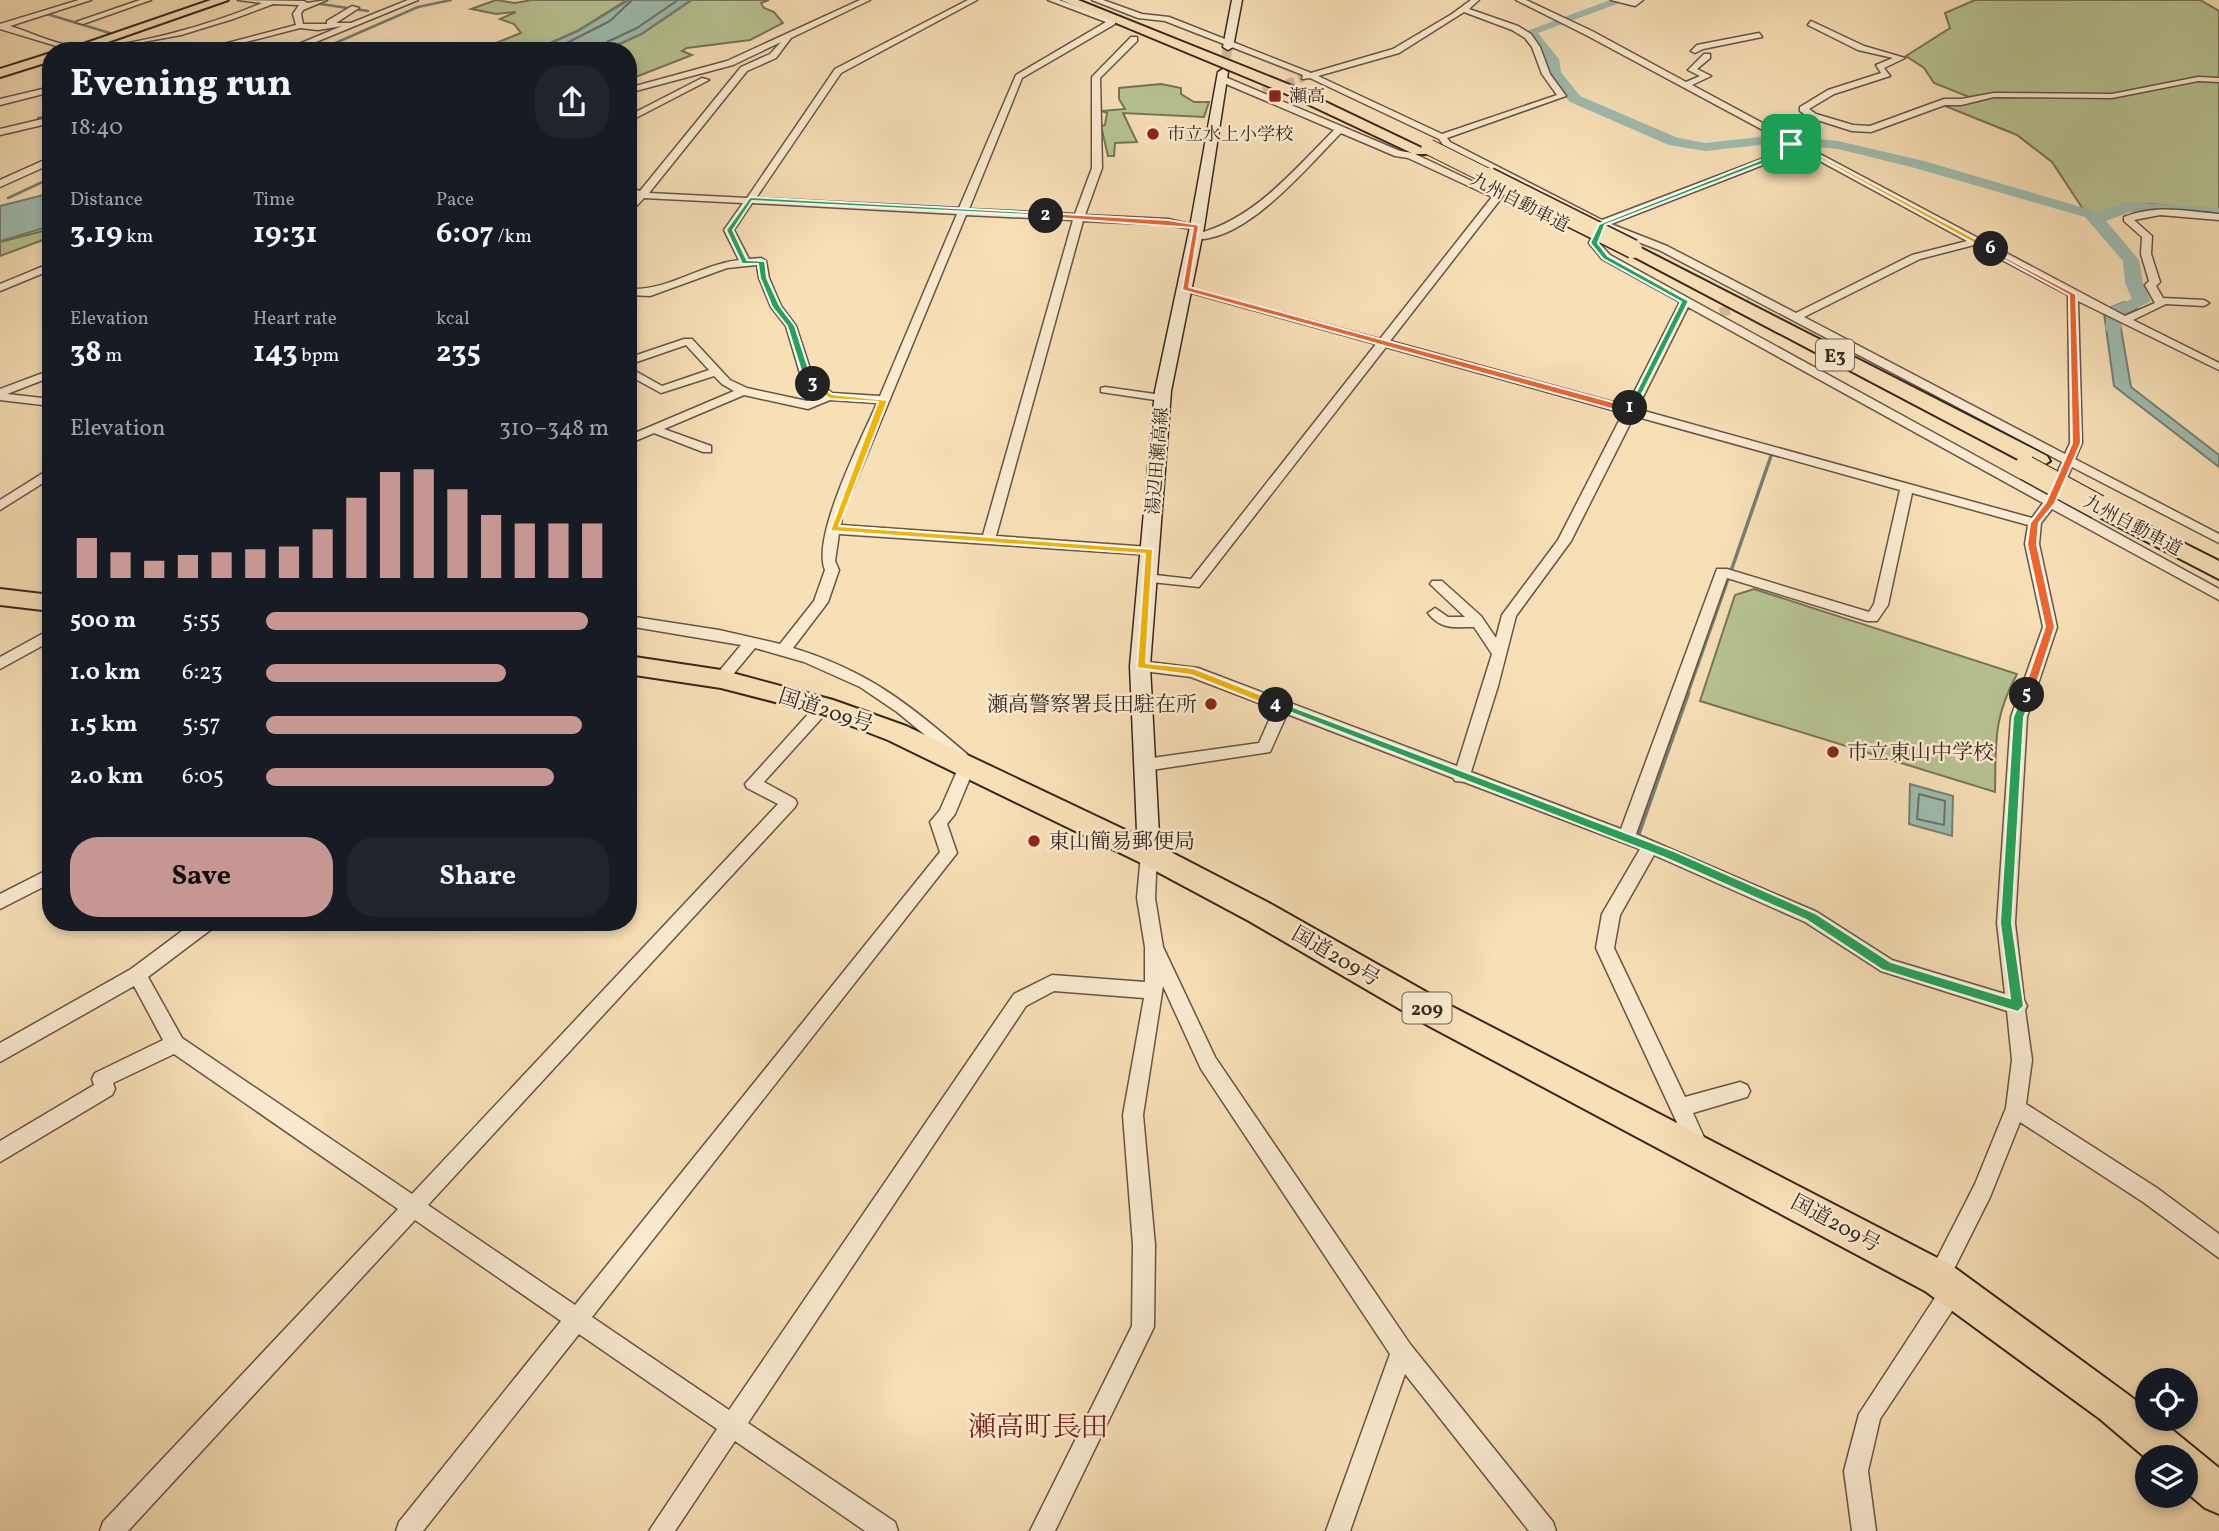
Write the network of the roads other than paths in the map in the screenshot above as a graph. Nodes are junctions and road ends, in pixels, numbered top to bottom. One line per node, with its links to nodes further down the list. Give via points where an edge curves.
1 (87, 0): 25 (street)
2 (148, 0): 22 (street)
3 (222, 0): 32 (main road)
4 (242, 0): 5 (street)
5 (274, 0): 19 (street, via 299,1 304,3); 33 (street, via 224,20)
6 (323, 0): 19 (street)
7 (414, 0): 36 (street)
8 (866, 0): 27 (street)
9 (973, 0): 62 (street, via 838,71)
10 (1052, 0): 64 (street, via 1112,22 1019,77)
11 (1067, 0): 28 (highway, 九州自動車道 / E3)
12 (1083, 0): 28 (highway, 九州自動車道 / E3)
13 (1096, 0): 38 (street, via 1141,16 1166,19)
14 (1237, 0): 38 (main road)
15 (1475, 0): 21 (street)
16 (1520, 0): 44 (street)
17 (1615, 0): 18 (street, via 1635,4)
18 (1639, 0)
19 (302, 8): 24 (street, via 297,14)
20 (355, 8): 26 (street)
21 (1463, 9): 42 (street, via 1396,51); 57 (street, via 1528,36 1562,96)
22 (80, 22)
23 (1811, 23): 51 (street, via 1859,47 1901,58 1879,67 1887,74 1832,92 1803,109)
24 (300, 26): 26 (street); 34 (street)
25 (1, 27): 31 (street)
26 (318, 28): 35 (street, via 347,23)
27 (794, 32): 37 (street); 61 (street, via 773,56 744,69)
28 (1165, 35): 57 (highway, 九州自動車道 / E3)
29 (1759, 35): 44 (street, via 1700,47 1695,51 1707,56 1692,70 1707,76)
30 (1134, 39): 65 (street, via 1096,77 1097,167)
31 (51, 42)
32 (95, 42)
33 (131, 42)
34 (237, 42)
35 (298, 42)
36 (309, 42)
37 (774, 42): 45 (street, via 730,64); 50 (street, via 725,73 692,84)
38 (1228, 44): 42 (street)
39 (42, 60): 40 (main road)
40 (0, 73)
41 (1223, 76): 53 (street); 68 (main road, 湯辺田瀬高線)
42 (1307, 76): 57 (street)
43 (2219, 80): 48 (street, via 2198,79 2112,96 1994,95)
44 (1685, 85): 55 (street)
45 (637, 89)
46 (42, 91): 47 (street)
47 (0, 102)
48 (1961, 102): 49 (street); 51 (street, via 1930,106 1871,129)
49 (1979, 112)
50 (637, 114)
51 (1813, 116): 55 (street)
52 (42, 122): 54 (street)
53 (1339, 130): 68 (street, via 1243,220 1211,237); 81 (street, via 1410,155 1498,196)
54 (0, 132)
55 (1781, 137): 56 (street)
56 (1791, 144): 67 (street, via 1770,159); 69 (street)
57 (1430, 145): 67 (street, via 1447,144); 102 (highway, 九州自動車道 / E3, bridge)
58 (42, 164): 59 (street)
59 (0, 184)
60 (637, 193): 61 (street)
61 (642, 195): 62 (street); 63 (street)
62 (750, 199): 64 (street); 70 (street, via 729,230)
63 (637, 201)
64 (963, 211): 65 (street); 92 (street)
65 (1079, 217): 68 (street, via 1168,222); 107 (street)
66 (2219, 217): 77 (street, via 2158,213 2127,219 2147,236 2146,254 2155,282 2150,285)
67 (1602, 224): 76 (street, via 1594,243 1606,257); 79 (street, via 1663,248 1753,301)
68 (1196, 232): 73 (main road, 湯辺田瀬高線)
69 (1977, 242): 75 (street); 79 (street, via 1916,257)
70 (745, 262): 74 (street, via 702,272 650,293); 90 (street, via 761,261 776,307 791,326 808,380)
71 (42, 270): 72 (street)
72 (0, 288)
73 (1185, 288): 81 (street); 91 (main road, 湯辺田瀬高線)
74 (637, 292)
75 (2073, 294): 80 (street); 98 (street, via 2076,443)
76 (1686, 301): 94 (street); 101 (street)
77 (2160, 301): 78 (street); 80 (street)
78 (2204, 303)
79 (1794, 318): 98 (street)
80 (2123, 320): 83 (street)
81 (1382, 344): 94 (street); 111 (street, via 1194,584)
82 (637, 359): 84 (street, via 688,341)
83 (2219, 367)
84 (715, 372): 85 (street, via 661,390); 88 (street)
85 (637, 375)
86 (42, 377): 89 (street)
87 (1105, 390): 91 (street)
88 (743, 391): 90 (street, via 808,405); 95 (street)
89 (0, 395): 93 (street)
90 (830, 396): 92 (street)
91 (1163, 398): 108 (main road, 湯辺田瀬高線)
92 (884, 400): 105 (street)
93 (42, 402)
94 (1629, 411): 100 (street); 122 (street, via 1564,541 1509,615)
95 (656, 430): 96 (street); 97 (street)
96 (637, 437)
97 (707, 449)
98 (2069, 462): 101 (street); 106 (street)
99 (42, 478): 103 (street)
100 (1907, 488): 104 (street); 132 (street, via 1881,605 1872,618 1722,572)
101 (2050, 503): 104 (street); 113 (street)
102 (2103, 503): 109 (highway, 九州自動車道 / E3); 110 (highway, 九州自動車道 / E3)
103 (0, 506)
104 (2035, 523): 141 (street, via 2032,544 2050,627 2019,717 2006,923)
105 (833, 529): 107 (street); 121 (street, via 828,561 832,570 821,602)
106 (2219, 539)
107 (988, 540): 108 (street)
108 (1150, 551): 111 (main road, 湯辺田瀬高線)
109 (2219, 558)
110 (2219, 571)
111 (1147, 578): 125 (main road, 湯辺田瀬高線)
112 (1437, 584): 117 (street)
113 (2219, 595)
114 (0, 597): 115 (highway)
115 (42, 602)
116 (1435, 613): 117 (street, via 1444,622)
117 (1478, 622): 122 (street)
118 (637, 623): 120 (street)
119 (42, 639): 123 (street)
120 (751, 643): 121 (street); 126 (street)
121 (782, 651): 130 (street, via 865,683 888,697)
122 (1499, 654): 131 (street)
123 (0, 664)
124 (637, 666): 126 (highway, 国道209号 / 209)
125 (1140, 666): 128 (street, via 1193,672); 129 (main road, 湯辺田瀬高線)
126 (721, 679): 127 (highway, 国道209号 / 209)
127 (824, 706): 130 (highway, 国道209号 / 209); 149 (street, via 753,784 789,803)
128 (1282, 707): 129 (street, via 1265,747); 131 (street)
129 (1145, 765): 134 (main road, 湯辺田瀬高線)
130 (971, 767): 134 (highway, 国道209号 / 209); 152 (street, via 947,814 938,822 949,853)
131 (1461, 777): 132 (street)
132 (1626, 839): 133 (street)
133 (1649, 848): 141 (street, via 1811,917 1887,966); 145 (street, via 1611,914 1605,948)
134 (1149, 854): 138 (street, via 1146,898); 147 (highway, 国道209号 / 209, via 1440,1016)
135 (42, 880): 136 (street)
136 (0, 902)
137 (196, 931): 139 (street)
138 (1154, 947): 140 (street); 153 (street, via 1208,1063)
139 (137, 975): 142 (street); 143 (street)
140 (1154, 991): 154 (street, via 1052,983 1020,1000); 162 (street, via 1133,1115 1144,1245 1143,1328)
141 (2018, 1006): 146 (street, via 2022,1060)
142 (176, 1044): 148 (street, via 102,1079 105,1089); 149 (street)
143 (0, 1053)
144 (1741, 1090): 145 (street)
145 (1679, 1108): 147 (street)
146 (2016, 1108): 150 (street, via 2150,1195); 151 (street)
147 (1700, 1152): 151 (highway, 国道209号 / 209)
148 (0, 1153)
149 (414, 1207): 152 (street); 158 (street)
150 (2219, 1247)
151 (1946, 1283): 155 (highway, 国道209号 / 209); 165 (street, via 1870,1414 1856,1471)
152 (577, 1319): 154 (street); 159 (street)
153 (1402, 1352): 163 (street); 164 (street)
154 (733, 1426): 160 (street); 161 (street)
155 (2160, 1445)
156 (2198, 1476): 157 (highway)
157 (2219, 1494)
158 (112, 1531)
159 (408, 1531)
160 (661, 1531)
161 (886, 1531)
162 (1042, 1531)
163 (1338, 1531)
164 (1544, 1531)
165 (1864, 1531)

